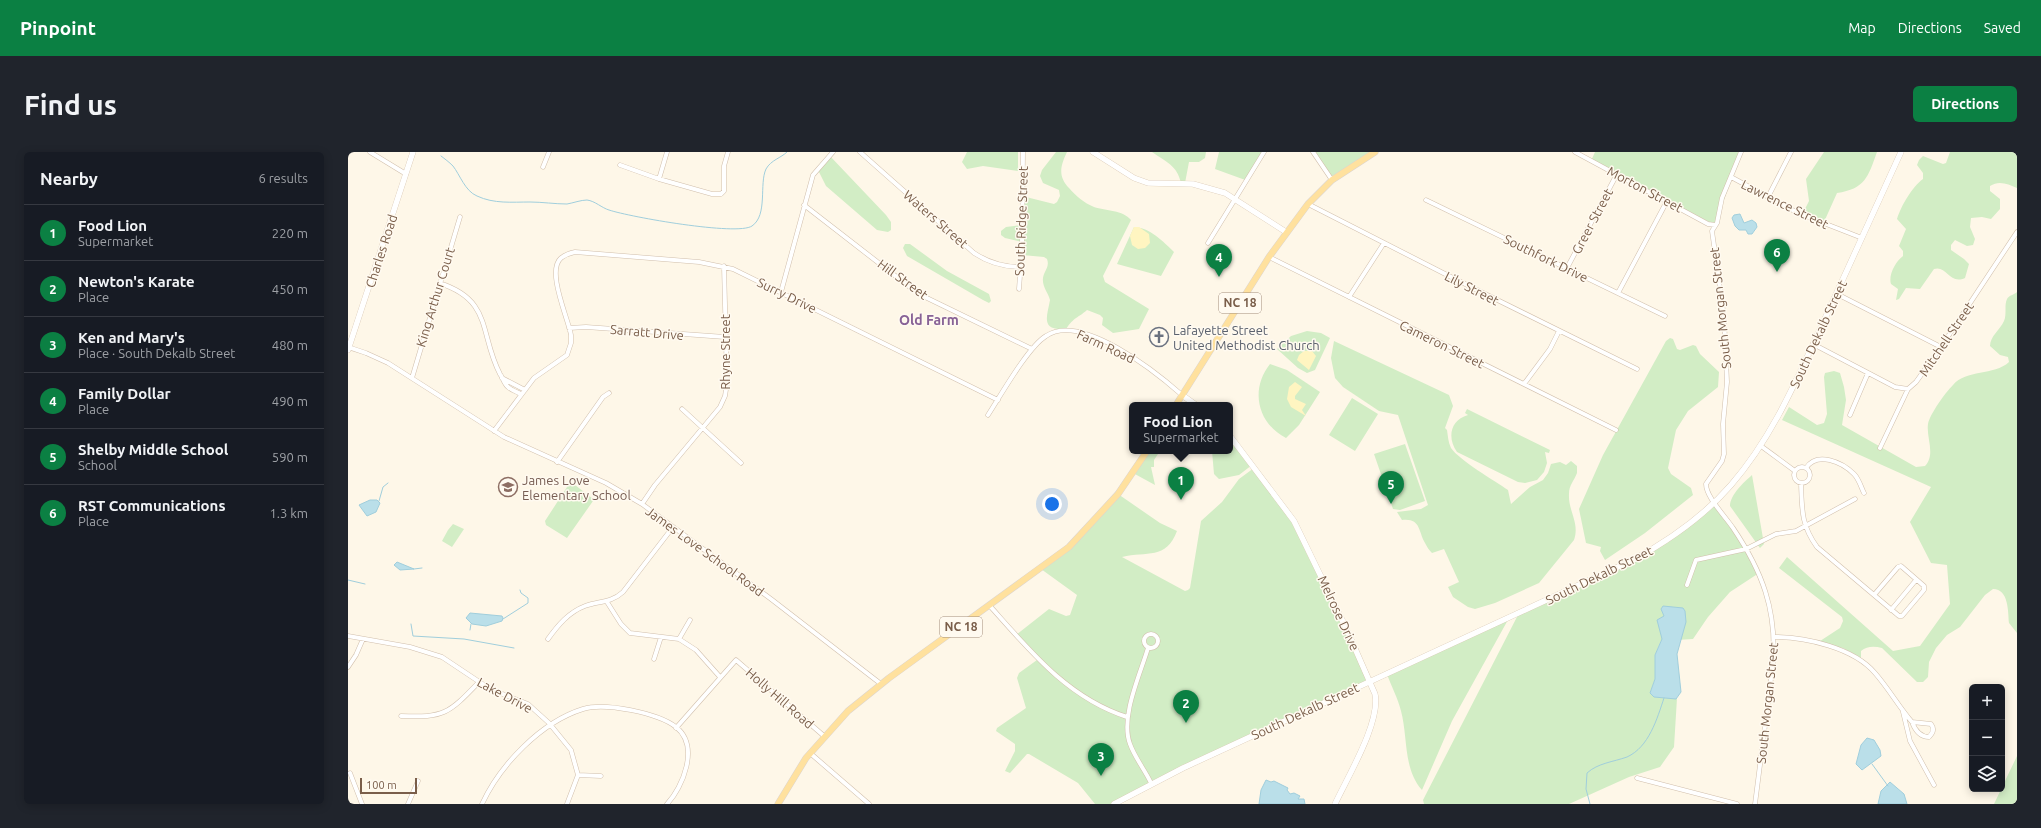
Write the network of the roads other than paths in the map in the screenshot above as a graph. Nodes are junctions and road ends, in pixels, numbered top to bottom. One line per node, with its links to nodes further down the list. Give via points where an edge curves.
1 (370, 152): 19 (street)
2 (413, 152): 19 (main road, Charles Road)
3 (549, 152): 18 (street)
4 (667, 152): 22 (street)
5 (728, 152): 22 (street, via 722,194 712,194)
6 (833, 152): 29 (street, via 813,175)
7 (860, 152): 39 (street, Waters Street, via 974,253 985,260 1004,266)
8 (1023, 152): 39 (street, South Ridge Street)
9 (1093, 152): 25 (main road, via 1142,181 1154,184 1198,184)
10 (1264, 152): 25 (street)
11 (1313, 152): 23 (street)
12 (1375, 152): 23 (main road, NC 18)
13 (1575, 152): 20 (street, Morton Street)
14 (1741, 152): 21 (street, South Morgan Street)
15 (1791, 152): 24 (street)
16 (1901, 152): 34 (main road, South Dekalb Street)
17 (620, 165): 22 (street)
18 (544, 167)
19 (406, 174): 53 (main road, Charles Road)
20 (1617, 174): 27 (street, Morton Street); 40 (street, Greer Street)
21 (1731, 177): 24 (street, Lawrence Street); 31 (street, South Morgan Street)
22 (660, 179)
23 (1332, 180): 28 (main road, NC 18)
24 (1768, 197): 34 (street, Lawrence Street, via 1798,213)
25 (1236, 199): 32 (main road); 35 (street)
26 (1426, 200): 40 (street, Southfork Drive)
27 (1667, 201): 31 (street, Morton Street, via 1708,224); 44 (street)
28 (1308, 204): 32 (main road, NC 18); 36 (street, Lily Street)
29 (804, 205): 43 (street); 54 (street, Hill Street, via 911,288)
30 (460, 217): 41 (street, King Arthur Court)
31 (1715, 225): 85 (street, South Morgan Street, via 1712,233 1724,317 1727,366 1724,454 1706,484 1707,493)
32 (1286, 232): 37 (main road, NC 18)
33 (2017, 232): 52 (street, Mitchell Street)
34 (1862, 238): 45 (main road, South Dekalb Street)
35 (1208, 243)
36 (1384, 243): 46 (street); 49 (street, Lily Street)
37 (1269, 257): 46 (street, Cameron Street); 64 (main road, NC 18)
38 (724, 266): 43 (street, Surry Drive); 48 (street, Surry Drive, via 571,253 560,258 555,268); 50 (street, Rhyne Street)
39 (1021, 267): 42 (street, South Ridge Street)
40 (1567, 268): 44 (street, Southfork Drive)
41 (439, 283): 57 (street, King Arthur Court); 58 (street, via 463,294 478,309)
42 (1019, 289)
43 (781, 292): 65 (street, Surry Drive)
44 (1618, 293): 47 (street, Southfork Drive)
45 (1836, 294): 51 (main road, South Dekalb Street); 52 (street)
46 (1348, 297): 59 (street, Cameron Street)
47 (1665, 316)
48 (569, 328): 50 (street, Sarratt Drive); 61 (street, via 571,343 567,355 542,371)
49 (1559, 331): 55 (street, Lily Street); 59 (street, via 1550,349)
50 (725, 337): 71 (street, Rhyne Street, via 725,396 720,407)
51 (1813, 344): 56 (street); 75 (main road, South Dekalb Street, via 1785,405)
52 (1941, 347): 60 (street, Mitchell Street)
53 (348, 348): 57 (street, James Love School Road, via 381,359)
54 (1032, 349): 64 (street, Farm Road, via 1044,336 1058,330 1083,333 1121,350 1144,364); 65 (street, Farm Road)
55 (1637, 369)
56 (1868, 373): 60 (street, via 1895,387); 70 (street)
57 (412, 378): 73 (street, James Love School Road)
58 (502, 378): 61 (street); 63 (street, via 506,386)
59 (1524, 384): 72 (street, Cameron Street)
60 (1908, 389): 76 (street, Mitchell Street)
61 (525, 390): 63 (street)
62 (609, 393): 78 (street, via 603,397)
63 (521, 394): 73 (street)
64 (1182, 395): 66 (main road, NC 18); 67 (main road)
65 (998, 400): 69 (street, Farm Road)
66 (1178, 402)
67 (1192, 402)
68 (682, 409): 71 (street)
69 (988, 414)
70 (1850, 415)
71 (703, 428): 79 (street); 86 (street, Rhyne Street)
72 (1616, 430)
73 (494, 432): 78 (street, James Love School Road)
74 (1233, 440): 107 (main road, Melrose Drive, via 1294,522)
75 (1761, 446): 81 (street); 85 (main road, South Dekalb Street, via 1745,469)
76 (1880, 448)
77 (1145, 454): 94 (main road, NC 18, via 1118,494 1068,547)
78 (557, 462): 86 (street, James Love School Road, via 606,483)
79 (741, 463)
80 (1806, 468): 81 (street); 82 (street, via 1810,472 1810,477 1808,481); 83 (street, via 1810,462 1820,459 1837,463 1853,473)
81 (1795, 470): 82 (street, via 1794,477)
82 (1801, 483): 87 (street)
83 (1864, 493)
84 (1855, 498): 87 (street)
85 (1715, 502): 89 (street, South Morgan Street); 107 (main road, South Dekalb Street, via 1677,533 1634,560)
86 (642, 504): 88 (street, James Love School Road)
87 (1805, 526): 89 (street, via 1776,534); 92 (street, via 1817,547)
88 (673, 527): 93 (street, via 627,588); 109 (street, James Love School Road)
89 (1746, 549): 91 (street, via 1696,560); 99 (street, South Morgan Street, via 1769,601)
90 (1916, 580): 92 (street, via 1901,566 1898,567); 95 (street); 95 (street, via 1924,586 1916,601 1902,616)
91 (1687, 585)
92 (1874, 594): 95 (street)
93 (607, 602): 98 (street, via 630,633); 101 (street, via 586,606 572,613)
94 (990, 606): 109 (main road, NC 18); 112 (street, via 1053,675 1106,710)
95 (1891, 610)
96 (690, 620): 102 (street)
97 (348, 636): 100 (street, Lake Drive)
98 (662, 637): 102 (street); 104 (street)
99 (1774, 637): 110 (street, via 1788,637 1835,648 1860,660 1875,672); 135 (street, South Morgan Street)
100 (363, 639): 105 (street); 108 (street, Lake Drive, via 442,657)
101 (548, 639)
102 (679, 639): 106 (street, via 696,650)
103 (1148, 648): 112 (street)
104 (654, 659)
105 (348, 667)
106 (720, 677): 115 (street); 116 (street, Holly Hill Road, via 736,660)
107 (1370, 681): 123 (main road, South Dekalb Street); 133 (main road, Melrose Drive, via 1376,699 1374,720)
108 (479, 682): 111 (street, via 446,713 432,716); 114 (street, Lake Drive, via 528,704)
109 (881, 684): 116 (main road, NC 18, via 848,711)
110 (1903, 712): 113 (street); 124 (street, via 1910,741)
111 (401, 716)
112 (1127, 717): 123 (street, via 1130,745)
113 (1912, 722): 113 (street, via 1931,724 1933,728 1929,737 1923,736 1915,729)
114 (551, 726): 115 (street, via 563,717 584,709 599,707 636,711); 119 (street, Lake Drive, via 572,750); 127 (street, via 517,752 503,769)
115 (676, 728): 129 (street, via 686,745 687,766 678,788)
116 (824, 736): 117 (main road, NC 18)
117 (810, 753): 130 (main road, NC 18); 131 (street)
118 (350, 773): 125 (street)
119 (578, 775): 120 (street); 128 (street)
120 (601, 776)
121 (1637, 778): 134 (street)
122 (418, 781): 126 (street)
123 (1151, 783): 132 (main road, South Dekalb Street)
124 (1934, 785)
125 (362, 804)
126 (408, 804)
127 (482, 804)
128 (567, 804)
129 (667, 804)
130 (778, 804)
131 (869, 804)
132 (1114, 804)
133 (1335, 804)
134 (1737, 804)
135 (1755, 804)

